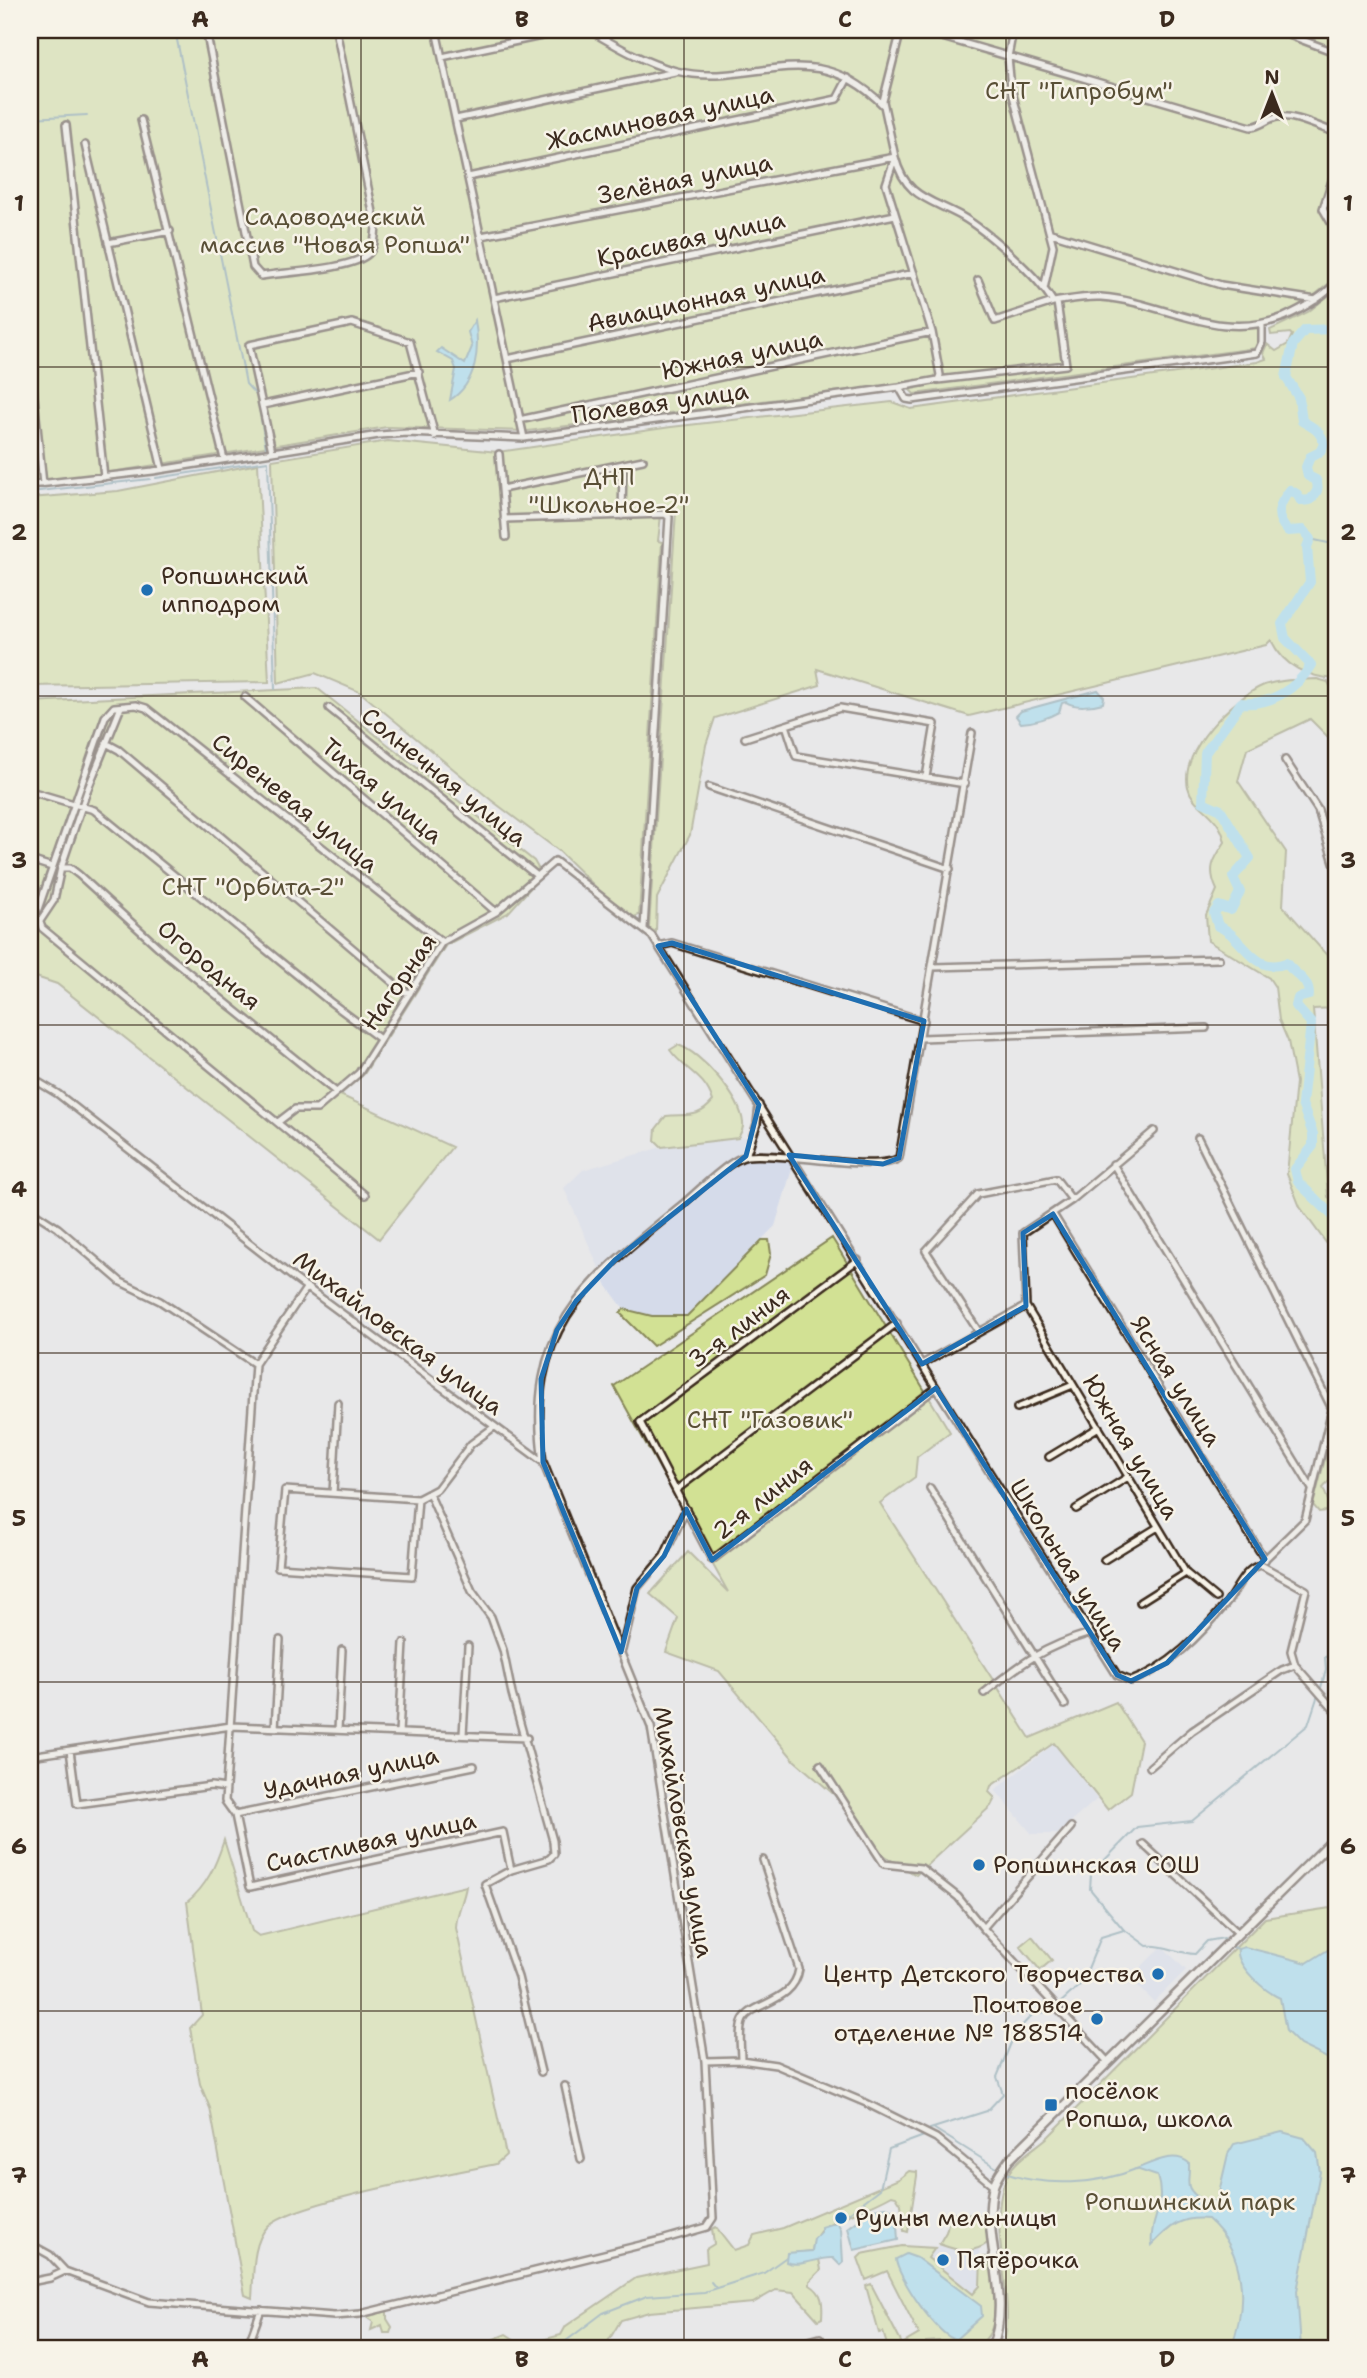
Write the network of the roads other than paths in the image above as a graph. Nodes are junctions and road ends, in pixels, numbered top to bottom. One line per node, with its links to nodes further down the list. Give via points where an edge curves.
1 (206, 30): 2 (street, via 253,267 261,276 347,264 368,254 374,243 376,227)
2 (336, 30)
3 (436, 30): 11 (street)
4 (570, 30): 11 (street)
5 (589, 30): 13 (street)
6 (901, 30): 17 (street)
7 (918, 30): 12 (street)
8 (1013, 30): 12 (street)
9 (1276, 30): 10 (street)
10 (1337, 53)
11 (442, 57): 18 (street)
12 (1008, 57): 21 (street, via 1251,127 1285,116); 28 (street, via 1011,88)
13 (677, 72): 15 (street, via 809,68 832,70); 18 (street)
14 (30, 73): 16 (street)
15 (848, 78): 17 (street); 25 (street, Жасминовая улица, via 837,99)
16 (34, 102)
17 (883, 105): 23 (street)
18 (456, 119): 25 (street)
19 (141, 120): 27 (street)
20 (66, 125): 56 (street)
21 (1337, 133)
22 (85, 145): 31 (street)
23 (895, 157): 26 (street, via 886,184); 30 (street, Зелёная улица); 35 (street, via 899,173 916,194 983,231)
24 (1337, 164): 29 (street, via 1324,208)
25 (468, 177): 30 (street)
26 (895, 215): 32 (street); 36 (street, Красивая улица)
27 (170, 231): 31 (street); 52 (street)
28 (1051, 233): 35 (street, via 1053,246); 37 (street, via 1221,285)
29 (1337, 233)
30 (481, 236): 36 (street)
31 (108, 243): 55 (street)
32 (914, 273): 40 (street); 42 (street, Авиационная улица)
33 (978, 281): 38 (street, via 995,321)
34 (1337, 282): 37 (street)
35 (1044, 289): 38 (street)
36 (494, 298): 42 (street)
37 (1316, 300): 39 (street)
38 (1055, 302): 39 (street, via 1101,297 1213,324); 44 (street, via 1066,365)
39 (1262, 325): 45 (street, Полевая улица, via 1257,353 912,400 906,399)
40 (932, 332): 44 (street); 47 (street, Южная улица)
41 (30, 359): 57 (street)
42 (506, 359): 47 (street)
43 (419, 372): 46 (street); 46 (street, via 410,342 352,323 249,345); 48 (street)
44 (938, 380): 45 (street)
45 (899, 387): 49 (street, Полевая улица)
46 (263, 405): 50 (street)
47 (519, 420): 49 (street)
48 (435, 436): 49 (street, Полевая улица); 50 (street, Полевая улица, via 379,435)
49 (524, 439)
50 (272, 451): 52 (street, Полевая улица)
51 (499, 454): 59 (street)
52 (224, 459): 55 (street, Полевая улица)
53 (643, 460): 54 (street)
54 (623, 464): 59 (street); 60 (street)
55 (162, 469): 56 (street, Полевая улица)
56 (104, 477): 57 (street, Полевая улица)
57 (43, 484): 58 (street, Полевая улица)
58 (30, 485)
59 (502, 489): 61 (street)
60 (622, 516): 61 (street); 86 (street, via 669,517)
61 (504, 519): 62 (street)
62 (506, 537)
63 (244, 697): 84 (street, Тихая улица)
64 (121, 707): 69 (street); 75 (street, via 114,707 106,717); 87 (street, Сиреневая улица, via 145,708)
65 (329, 708): 83 (street, Солнечная улица)
66 (786, 725): 68 (street); 71 (street, via 796,756); 71 (street, via 840,708 935,724)
67 (972, 733): 72 (street)
68 (745, 738)
69 (106, 743): 76 (street); 91 (street)
70 (1285, 760): 82 (street, via 1318,810)
71 (926, 777): 72 (street)
72 (965, 784): 81 (street)
73 (709, 787): 81 (street)
74 (30, 791): 75 (street)
75 (73, 802): 76 (street); 79 (street)
76 (84, 805): 80 (street); 95 (street)
77 (30, 860): 79 (street)
78 (555, 861): 83 (street, Нагорная); 86 (street, Школьная улица)
79 (52, 867): 85 (street)
80 (61, 869): 85 (street, via 54,900); 97 (street, Огородная, via 70,868 79,875 166,954)
81 (950, 869): 90 (street)
82 (1337, 872)
83 (536, 875): 84 (street, Нагорная)
84 (496, 912): 87 (street, Нагорная)
85 (35, 919): 99 (street)
86 (644, 928): 88 (street, Школьная улица)
87 (442, 942): 91 (street, Нагорная)
88 (658, 947): 92 (street, via 673,943); 98 (street, Школьная улица)
89 (1219, 959): 90 (street)
90 (933, 967): 92 (street)
91 (410, 993): 95 (street, Нагорная)
92 (924, 1021): 94 (street)
93 (1206, 1028): 94 (street)
94 (921, 1038): 103 (street, via 899,1158 883,1164)
95 (380, 1039): 97 (street, Нагорная, via 359,1073)
96 (30, 1077): 110 (street, Михайловская улица)
97 (336, 1092): 99 (street, Нагорная, via 317,1109 295,1109)
98 (759, 1105): 102 (street); 103 (street, Школьная улица)
99 (278, 1122): 105 (street)
100 (1154, 1131): 104 (street)
101 (1198, 1138): 126 (street, Школьная улица, via 1332,1409)
102 (746, 1156): 103 (street); 123 (street, via 615,1259 576,1301 557,1330 541,1379)
103 (791, 1158): 109 (street, Школьная улица)
104 (1114, 1164): 106 (street); 126 (street)
105 (365, 1195)
106 (1072, 1200): 108 (street); 113 (street, via 1056,1179 978,1195 926,1251)
107 (30, 1210): 114 (street, via 121,1282 160,1301)
108 (1053, 1214): 111 (street, via 1023,1233); 135 (street, Ясная улица)
109 (858, 1260): 112 (street, Школьная улица); 127 (street, 3-я линия, via 640,1422)
110 (307, 1287): 114 (street); 120 (street, Михайловская улица)
111 (1027, 1306): 113 (street); 116 (street, Южная улица)
112 (897, 1324): 115 (street, Школьная улица); 127 (street)
113 (979, 1332): 115 (street)
114 (255, 1364): 150 (street)
115 (922, 1364): 117 (street, Школьная улица)
116 (1073, 1385): 119 (street); 121 (street, Южная улица)
117 (936, 1388): 131 (street, 2-я линия, via 712,1560); 139 (street, Школьная улица)
118 (338, 1402): 128 (street)
119 (1017, 1408)
120 (494, 1427): 123 (street, Михайловская улица); 129 (street, via 471,1444)
121 (1099, 1427): 122 (street); 124 (street, Южная улица)
122 (1049, 1457)
123 (542, 1462): 144 (street, Михайловская улица)
124 (1128, 1476): 132 (street); 133 (street, Южная улица)
125 (930, 1488): 145 (street)
126 (1312, 1489): 135 (street, Школьная улица, via 1305,1520)
127 (676, 1490): 131 (street)
128 (333, 1493): 130 (street); 130 (street, via 285,1490 278,1567 412,1576)
129 (429, 1493): 130 (street); 155 (street, via 472,1591 491,1617)
130 (418, 1499)
131 (686, 1509): 144 (street, via 664,1556 637,1588)
132 (1076, 1509)
133 (1158, 1527): 134 (street); 136 (street, Южная улица)
134 (1104, 1560)
135 (1263, 1562): 139 (street, Школьная улица, via 1247,1574 1183,1649 1151,1674 1130,1681 1117,1675); 146 (street, via 1306,1590 1291,1651)
136 (1186, 1573): 137 (street, Южная улица); 138 (street)
137 (1216, 1598)
138 (1140, 1602)
139 (1090, 1633): 145 (street)
140 (280, 1640): 151 (street)
141 (404, 1643): 153 (street)
142 (468, 1646): 154 (street)
143 (342, 1650): 152 (street)
144 (621, 1652): 171 (street, Михайловская улица, via 651,1727)
145 (1034, 1654): 147 (street); 148 (street)
146 (1295, 1665): 149 (street); 160 (street, via 1192,1731)
147 (984, 1693)
148 (1065, 1705)
149 (1337, 1713)
150 (232, 1726): 151 (street); 156 (street); 161 (street)
151 (275, 1728): 152 (street)
152 (338, 1730): 153 (street)
153 (399, 1733): 154 (street)
154 (463, 1735): 155 (street)
155 (527, 1738): 167 (street, via 554,1854)
156 (70, 1750): 157 (street); 161 (street, via 77,1804 211,1786)
157 (30, 1756)
158 (820, 1765): 168 (street, via 884,1864 929,1873 958,1897)
159 (474, 1766): 162 (street, Удачная улица)
160 (1150, 1767)
161 (226, 1788): 162 (street, via 225,1801)
162 (235, 1815): 167 (street, Счастливая улица, via 250,1887 503,1832)
163 (1071, 1827): 168 (street)
164 (1337, 1836): 169 (main road)
165 (1143, 1844): 169 (street)
166 (764, 1860): 170 (street, via 799,1969 781,1998 742,2022)
167 (511, 1870): 173 (street, via 485,1884 518,1977)
168 (983, 1928): 172 (street)
169 (1238, 1933): 172 (main road)
170 (741, 2060): 171 (street); 176 (street, via 776,2065 919,2127)
171 (705, 2061): 180 (street, Михайловская улица, via 711,2225 360,2314)
172 (1108, 2062): 176 (main road, via 1031,2135)
173 (541, 2072)
174 (565, 2086): 175 (street)
175 (581, 2159)
176 (993, 2185): 184 (main road, via 990,2206 1000,2317)
177 (30, 2244): 178 (street, via 50,2255)
178 (65, 2271): 179 (street); 180 (street, Михайловская улица, via 164,2305)
179 (30, 2282)
180 (261, 2310): 181 (street)
181 (247, 2348)
182 (783, 2348): 183 (street, via 820,2338)
183 (823, 2348)
184 (992, 2348)

